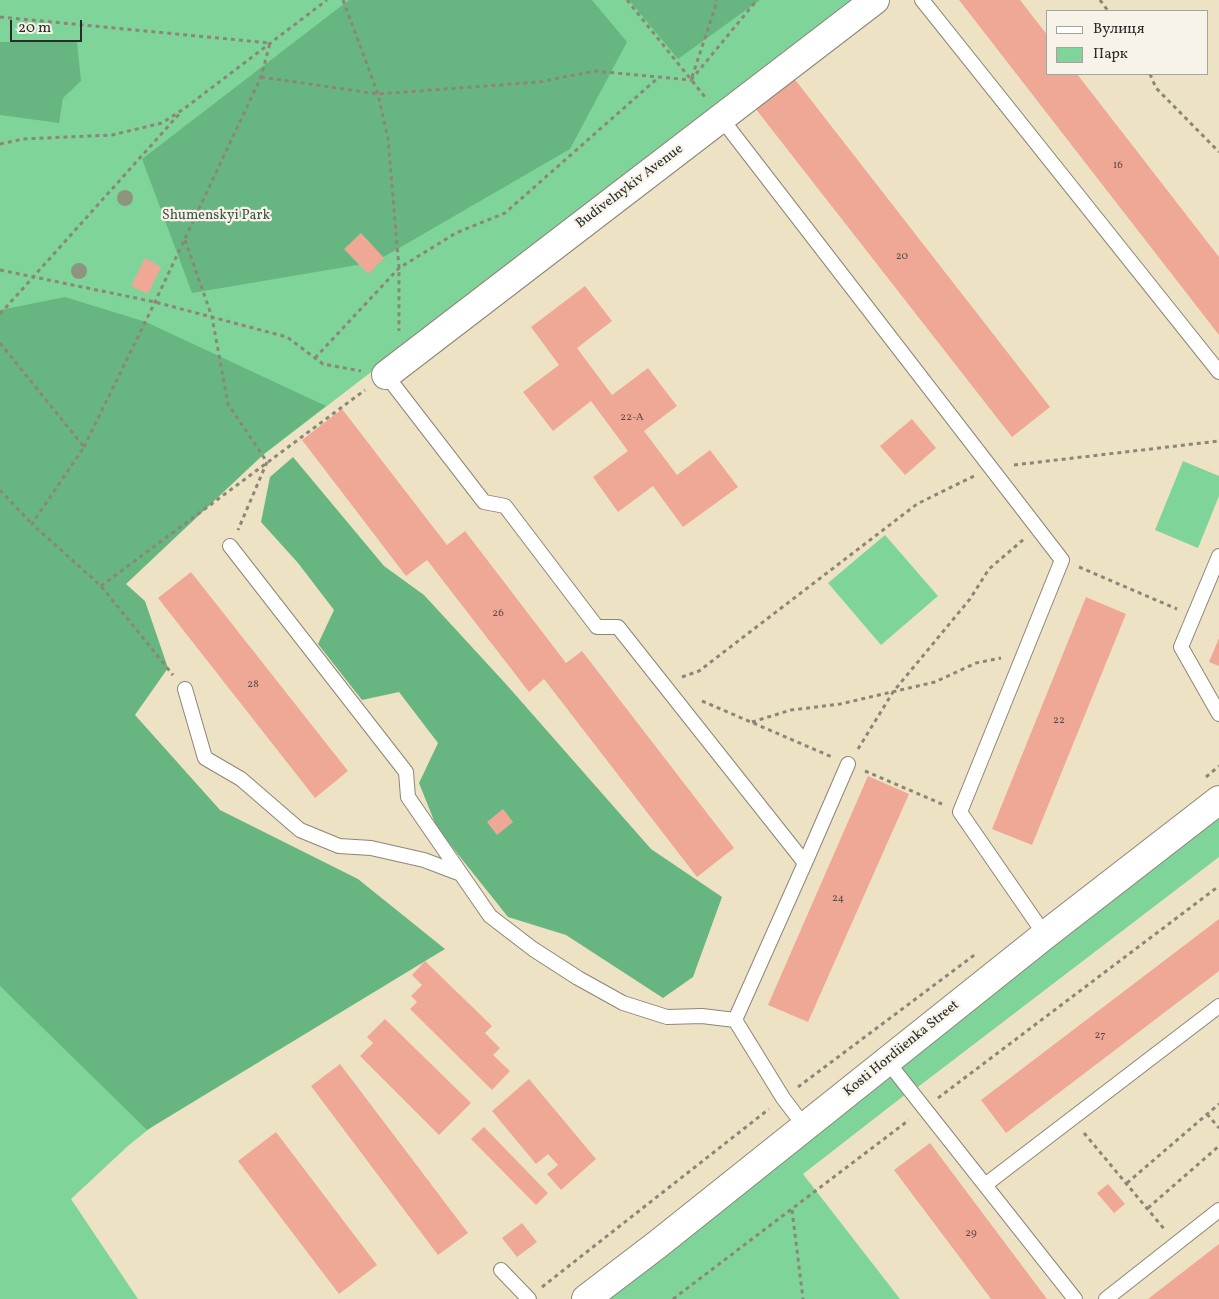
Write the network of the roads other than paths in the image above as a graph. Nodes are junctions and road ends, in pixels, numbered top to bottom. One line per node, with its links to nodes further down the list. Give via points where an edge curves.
1 (875, 0): 3 (street, Budivelnykiv Avenue)
2 (922, 0): 5 (lane)
3 (721, 118): 4 (street, Budivelnykiv Avenue); 14 (lane, via 1062,560 960,812)
4 (393, 370): 12 (lane, via 484,502 505,506 597,627 618,627)
5 (1219, 372)
6 (230, 546): 13 (lane, via 406,772 408,798)
7 (1219, 556): 9 (lane, via 1181,647)
8 (185, 689): 13 (lane, via 205,758 241,779 300,830 339,846 371,848 424,860)
9 (1219, 714)
10 (848, 764): 12 (lane)
11 (1211, 789): 14 (street, Kosti Hordiienka Street)
12 (805, 863): 16 (lane)
13 (461, 874): 16 (lane, via 490,916 533,949 623,1003 667,1017 702,1016)
14 (1045, 935): 17 (street, Kosti Hordiienka Street)
15 (1219, 1006): 19 (lane)
16 (735, 1020): 18 (lane, via 783,1098)
17 (887, 1061): 18 (street, Kosti Hordiienka Street); 19 (lane)
18 (805, 1127): 23 (street, Kosti Hordiienka Street)
19 (985, 1185): 24 (lane)
20 (1219, 1210): 25 (lane)
21 (501, 1270): 22 (lane)
22 (528, 1299)
23 (586, 1299)
24 (1075, 1299)
25 (1106, 1299)

